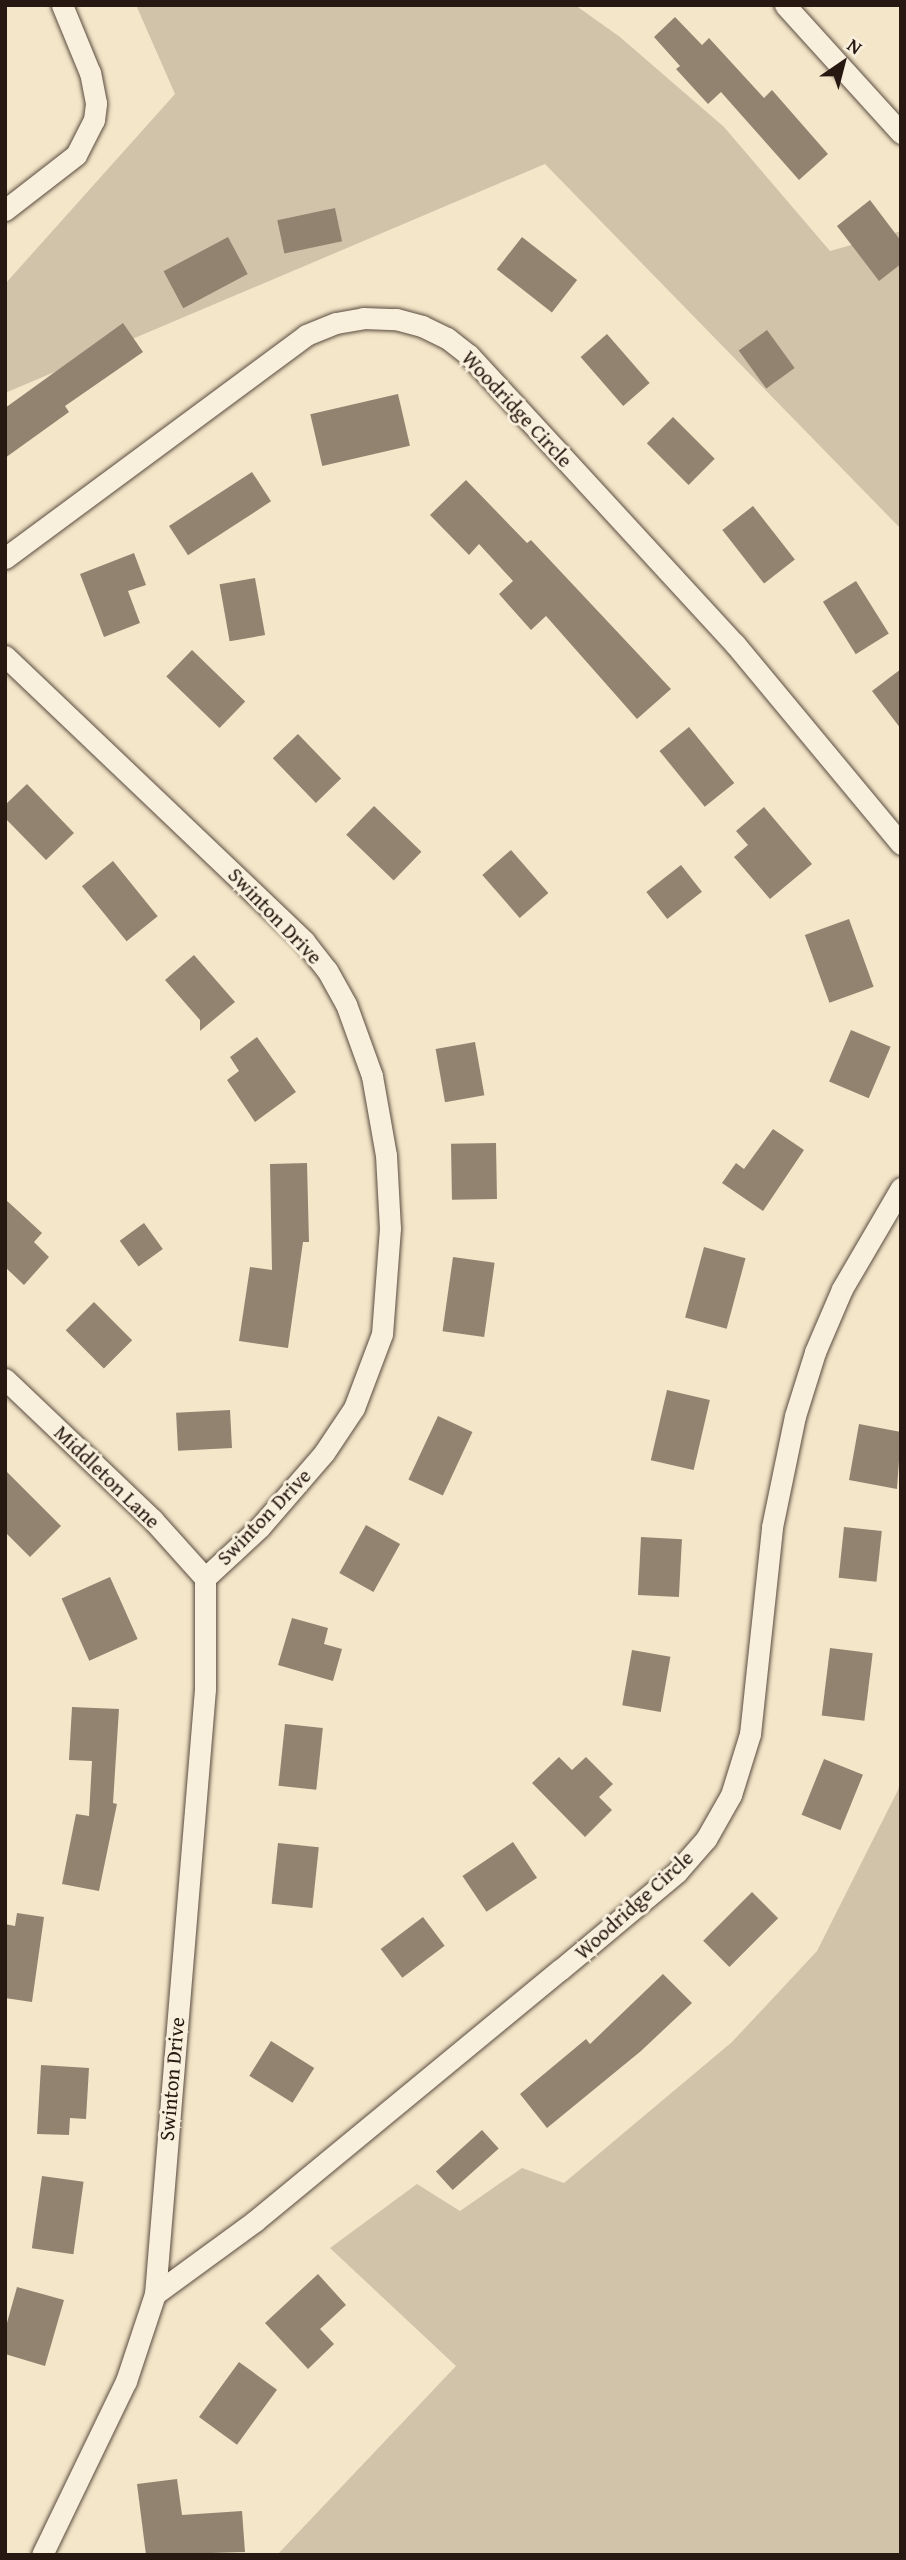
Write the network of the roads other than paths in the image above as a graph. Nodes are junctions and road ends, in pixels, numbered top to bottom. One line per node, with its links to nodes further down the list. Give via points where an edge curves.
1 (62, 5): 4 (street, via 90,73 94,120 76,155)
2 (785, 5): 3 (street)
3 (901, 133)
4 (5, 210)
5 (5, 558): 7 (street, Woodridge Circle, via 306,335 363,318 422,326 469,355 735,643)
6 (5, 656): 10 (street, Swinton Drive, via 304,941 346,1004 374,1089 386,1155 390,1228 386,1309 374,1362 354,1408 324,1453 260,1527)
7 (901, 844)
8 (901, 1188): 11 (street, Woodridge Circle, via 842,1289 795,1416 772,1527 750,1734 732,1795 706,1839 677,1872 560,1970 256,2221)
9 (5, 1379): 10 (street, Middleton Lane, via 153,1520)
10 (205, 1578): 11 (street, Swinton Drive, via 205,1689)
11 (155, 2294): 12 (street, Swinton Drive, via 126,2381)
12 (42, 2555)

